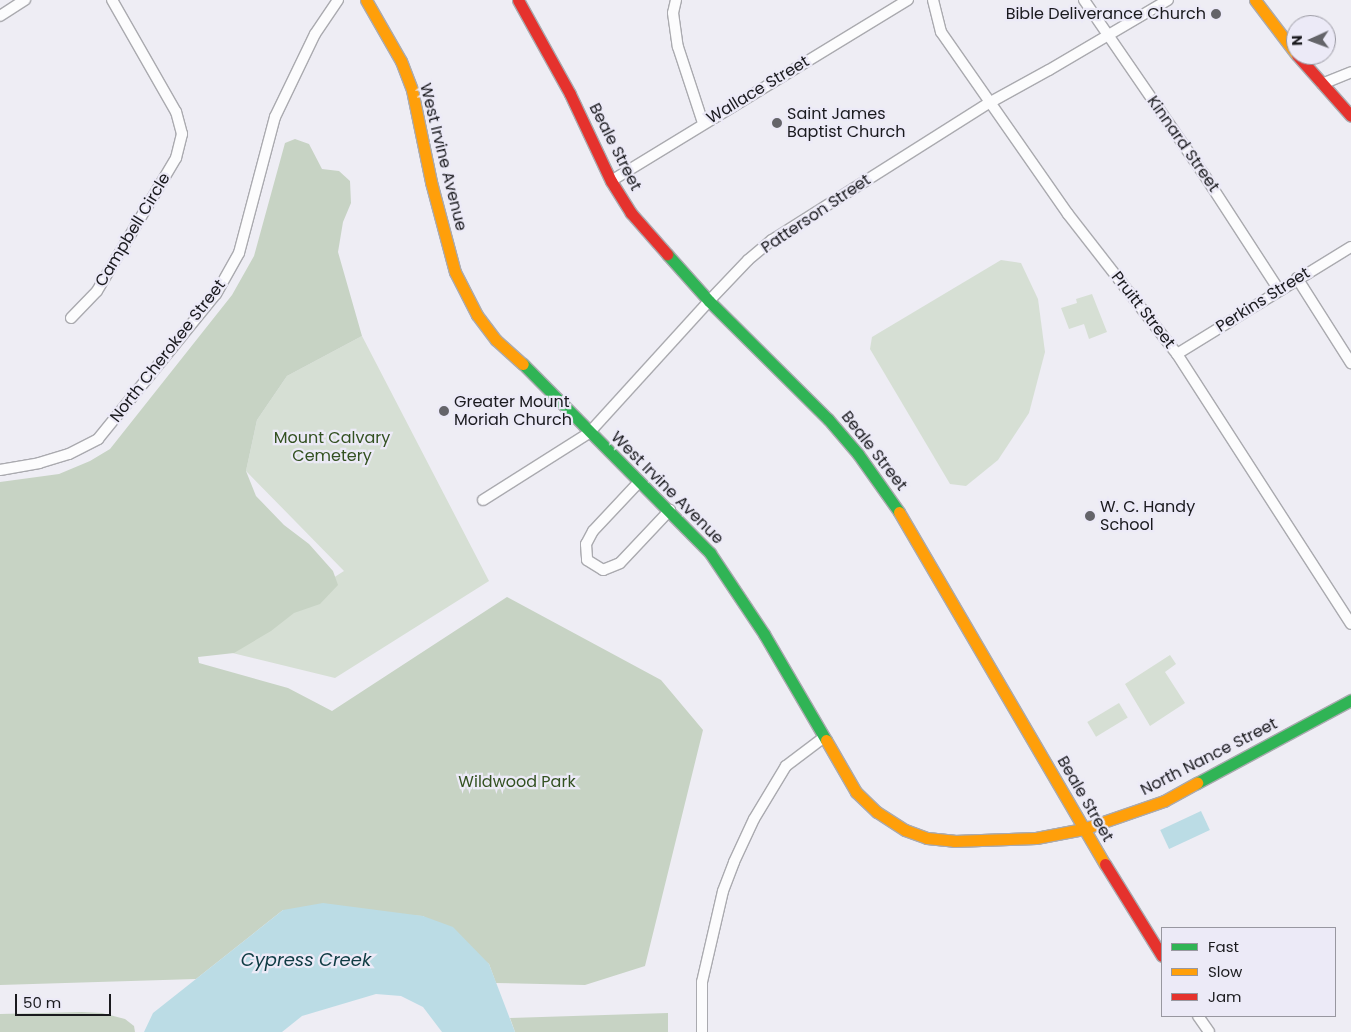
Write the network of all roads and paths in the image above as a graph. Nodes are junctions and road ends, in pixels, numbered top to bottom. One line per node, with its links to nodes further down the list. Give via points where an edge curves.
1 (25, 0): 12 (street)
2 (112, 0): 26 (street, Campbell Circle, via 176,112 182,134 176,158 97,291)
3 (338, 0): 30 (street, North Cherokee Street, via 316,34 275,118 239,253 216,294 98,439 69,454)
4 (366, 0): 29 (street, West Irvine Avenue, via 401,61 412,90 431,182 455,272 468,298 496,340)
5 (518, 0): 21 (street, Beale Street, via 570,94)
6 (676, 0): 20 (street, via 673,12 678,47)
7 (908, 0): 20 (street, Wallace Street)
8 (933, 0): 18 (street, Pruitt Street, via 940,32)
9 (1084, 0): 13 (street, Kinnard Street)
10 (1168, 0): 13 (street, Patterson Street)
11 (1255, 0): 14 (street)
12 (0, 16)
13 (1108, 36): 18 (street, Patterson Street); 24 (street, Kinnard Street)
14 (1286, 41)
15 (1306, 65): 17 (street)
16 (1351, 72): 17 (street)
17 (1322, 84): 19 (street)
18 (988, 103): 25 (street, Patterson Street, via 772,240); 27 (street, Pruitt Street, via 1068,214)
19 (1351, 116)
20 (703, 124): 21 (street, Wallace Street)
21 (610, 181): 25 (street, Beale Street, via 651,238)
22 (1351, 247): 23 (street, Perkins Street)
23 (1297, 278): 24 (street, Perkins Street); 28 (street)
24 (1279, 290): 27 (street, Perkins Street)
25 (709, 301): 29 (street, Patterson Street); 37 (street, Beale Street, via 828,419 889,497)
26 (71, 318)
27 (1177, 354): 34 (street, Pruitt Street)
28 (1351, 363)
29 (589, 433): 31 (street, West Irvine Avenue); 32 (street, Patterson Street)
30 (0, 470)
31 (639, 482): 33 (street, West Irvine Avenue); 33 (street, via 593,531 586,544 587,560 603,570 620,563)
32 (483, 500)
33 (670, 510): 36 (street, West Irvine Avenue, via 729,578)
34 (1351, 624)
35 (1351, 700): 37 (street, North Nance Street, via 1164,802)
36 (823, 738): 37 (street, North Nance Street, via 856,792 877,812 905,830 928,838 963,841 1036,838); 40 (street, via 786,766 734,862 723,891 702,982)
37 (1083, 830): 38 (street, Beale Street)
38 (1161, 954)
39 (1199, 1017): 41 (street)
40 (702, 1032)
41 (1209, 1032)

